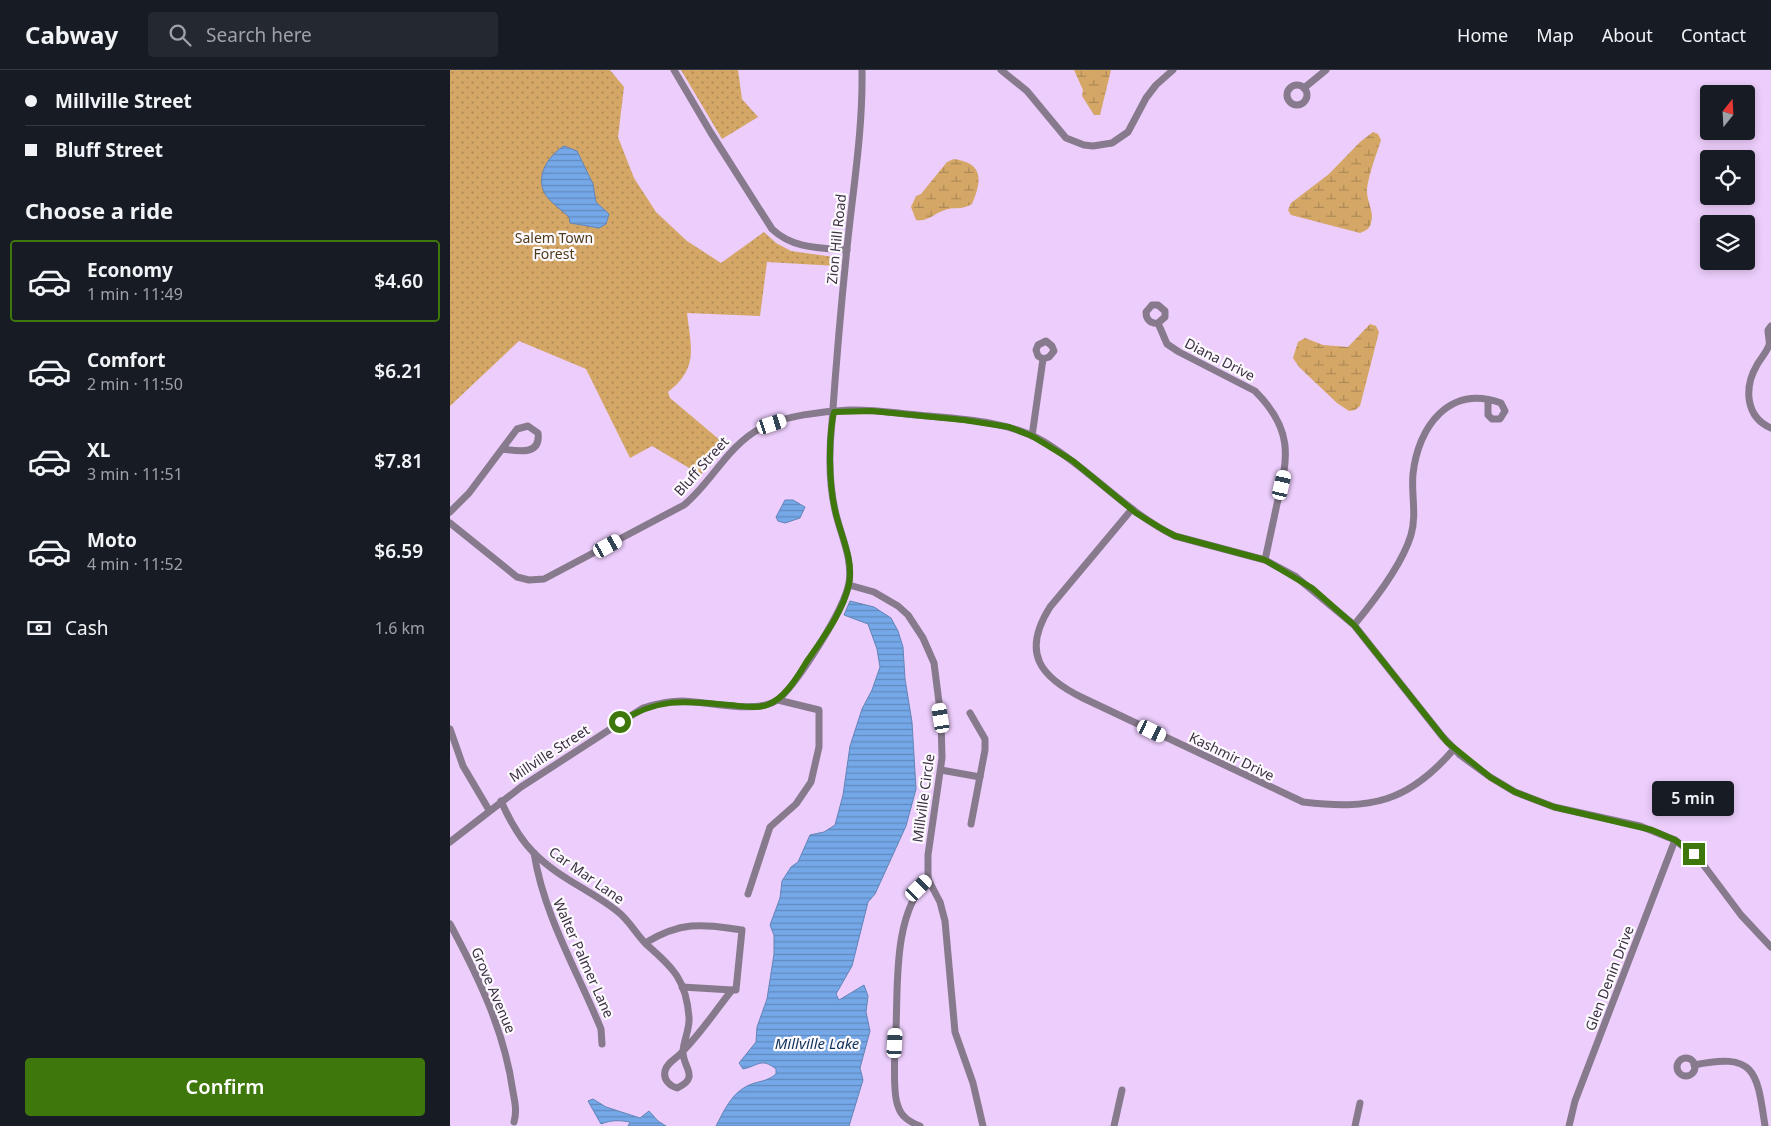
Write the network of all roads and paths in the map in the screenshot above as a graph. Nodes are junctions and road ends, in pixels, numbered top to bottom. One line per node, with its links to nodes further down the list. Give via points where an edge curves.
1 (674, 70): 7 (street, via 772,229 796,244)
2 (862, 70): 7 (street, Zion Hill Road, via 861,120)
3 (1001, 70): 4 (street, via 1023,86 1066,138 1093,146 1112,143 1128,132 1146,98)
4 (1173, 70)
5 (1326, 70): 6 (street)
6 (1304, 88)
7 (847, 250): 13 (street, Zion Hill Road)
8 (1158, 323): 20 (street, Diana Drive, via 1168,344 1179,352 1255,391 1279,424 1287,458)
9 (1771, 326): 10 (street, via 1768,330)
10 (1770, 344): 14 (street, via 1749,381 1748,391 1755,415)
11 (1043, 359): 15 (street)
12 (1488, 400): 22 (street, via 1467,399 1453,404 1440,411 1431,422 1419,447 1414,468 1411,536 1399,560)
13 (834, 412): 15 (street, Bluff Street, via 872,411 964,420 1009,427); 19 (street, Bluff Street, via 782,420 762,427 744,438 684,505 544,579 517,577); 21 (street, via 834,508 849,564)
14 (1771, 428)
15 (1032, 436): 17 (street, Bluff Street, via 1073,461)
16 (502, 449): 16 (street, via 522,426 533,428 538,433 533,450); 18 (street, via 469,493)
17 (1132, 509): 20 (street, Bluff Street, via 1175,536); 26 (street, Kashmir Drive, via 1039,624 1036,638 1038,658 1053,681 1303,802 1337,806 1378,802 1420,782)
18 (450, 512)
19 (450, 523)
20 (1265, 560): 22 (street, Bluff Street, via 1312,588)
21 (849, 585): 23 (street, via 830,626 794,682); 27 (street, Millville Circle, via 874,592 898,606 908,615 930,650 937,677 943,745)
22 (1354, 625): 26 (street, Bluff Street)
23 (778, 700): 29 (street, Millville Street, via 752,707 683,701 643,708); 36 (street, via 819,710 819,747 811,782 796,804 770,828)
24 (970, 713): 28 (street, via 985,739)
25 (450, 729): 30 (street, via 463,766)
26 (1454, 749): 32 (street, Bluff Street, via 1515,792 1554,807 1646,828)
27 (941, 770): 28 (street); 35 (street, Millville Circle, via 928,855)
28 (980, 777): 31 (street)
29 (501, 801): 30 (street, Millville Street); 34 (street, Car Mar Lane, via 517,831)
30 (489, 810): 33 (street, Millville Street)
31 (971, 824)
32 (1675, 840): 39 (street, Bluff Street, via 1700,859); 52 (street, Glen Denin Drive, via 1575,1101)
33 (450, 842)
34 (534, 853): 38 (street, Car Mar Lane, via 618,912); 42 (street, Walter Palmer Lane, via 547,908 601,1029)
35 (928, 879): 48 (street, via 913,900 896,967 898,1106 904,1118); 49 (street, Millville Circle, via 945,921 955,1032 974,1083)
36 (748, 894)
37 (450, 924): 47 (street, Grove Avenue, via 498,1029 512,1083)
38 (645, 943): 40 (street, Car Mar Lane, via 674,969); 41 (street, via 677,927 690,925 742,930 736,990)
39 (1771, 947)
40 (682, 987): 41 (street); 43 (street, Car Mar Lane, via 689,1017)
41 (732, 990): 43 (street)
42 (602, 1044)
43 (683, 1052): 43 (street, via 690,1068 689,1077 684,1085 677,1088 666,1079 664,1072)
44 (1694, 1065): 53 (street, via 1732,1060 1750,1069 1759,1088)
45 (1122, 1090): 50 (street)
46 (1360, 1103): 51 (street)
47 (514, 1125)
48 (920, 1126)
49 (983, 1126)
50 (1114, 1126)
51 (1355, 1126)
52 (1569, 1126)
53 (1765, 1126)

